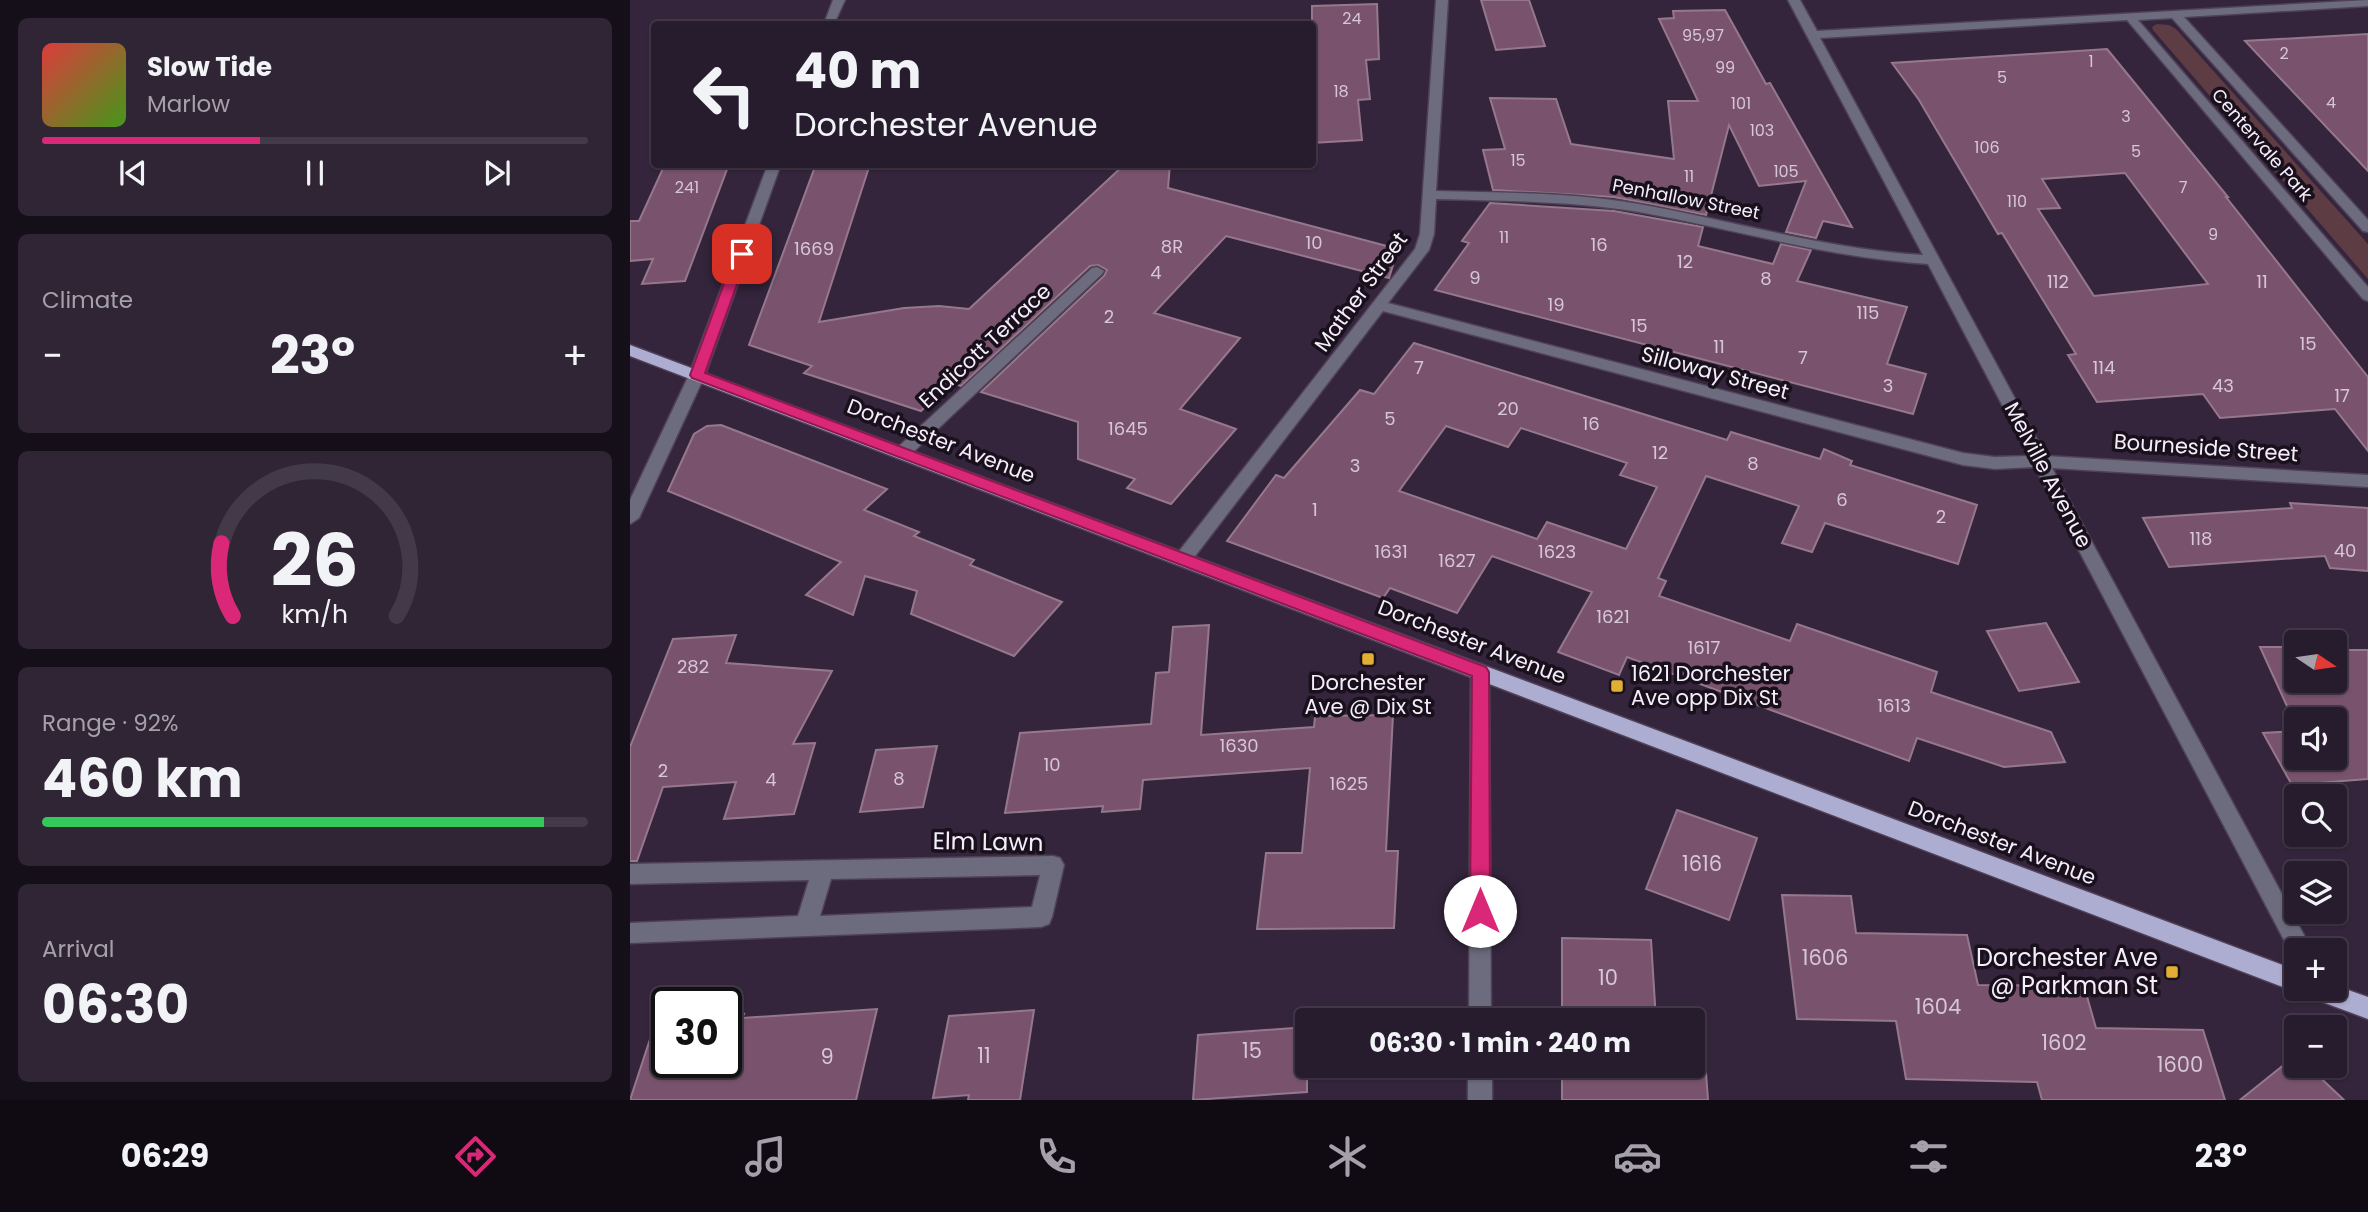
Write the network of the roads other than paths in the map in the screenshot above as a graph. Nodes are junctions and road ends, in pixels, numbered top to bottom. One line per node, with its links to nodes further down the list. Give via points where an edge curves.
1 (839, 0): 7 (street)
2 (1442, 0): 10 (street, Mather Street)
3 (1794, 0): 8 (street, Melville Avenue)
4 (2368, 3): 5 (street)
5 (2175, 14): 6 (street); 11 (street, Centervale Park)
6 (2129, 16): 8 (street); 14 (street, Centervale Park)
7 (830, 21)
8 (1813, 34): 12 (street, Melville Avenue)
9 (774, 168): 17 (street)
10 (1430, 195): 12 (street, Penhallow Street, via 1596,202 1848,251); 15 (street, Mather Street, via 1422,250)
11 (2368, 228)
12 (1933, 260): 19 (street, Melville Avenue)
13 (1097, 271): 18 (street, Endicott Terrace)
14 (2368, 296)
15 (1381, 306): 19 (street, Silloway Street, via 1945,456 1995,463); 22 (street, Mather Street)
16 (630, 350): 17 (main road, Dorchester Avenue)
17 (697, 375): 18 (main road, Dorchester Avenue); 21 (street)
18 (902, 453): 22 (main road, Dorchester Avenue)
19 (2040, 461): 20 (street, Bourneside Street); 28 (street, Melville Avenue)
20 (2368, 481)
21 (630, 518)
22 (1182, 559): 23 (main road, Dorchester Avenue)
23 (1480, 672): 29 (main road, Dorchester Avenue); 31 (street)
24 (823, 869): 25 (street, Elm Lawn); 26 (street); 26 (street, Elm Lawn, via 1053,865 1041,917)
25 (630, 874)
26 (806, 926): 27 (street, Elm Lawn)
27 (630, 933)
28 (2295, 938)
29 (2284, 976)
30 (2347, 1000): 32 (main road)
31 (1480, 1008)
32 (2368, 1008)
33 (1480, 1078): 34 (street)
34 (1480, 1100)

